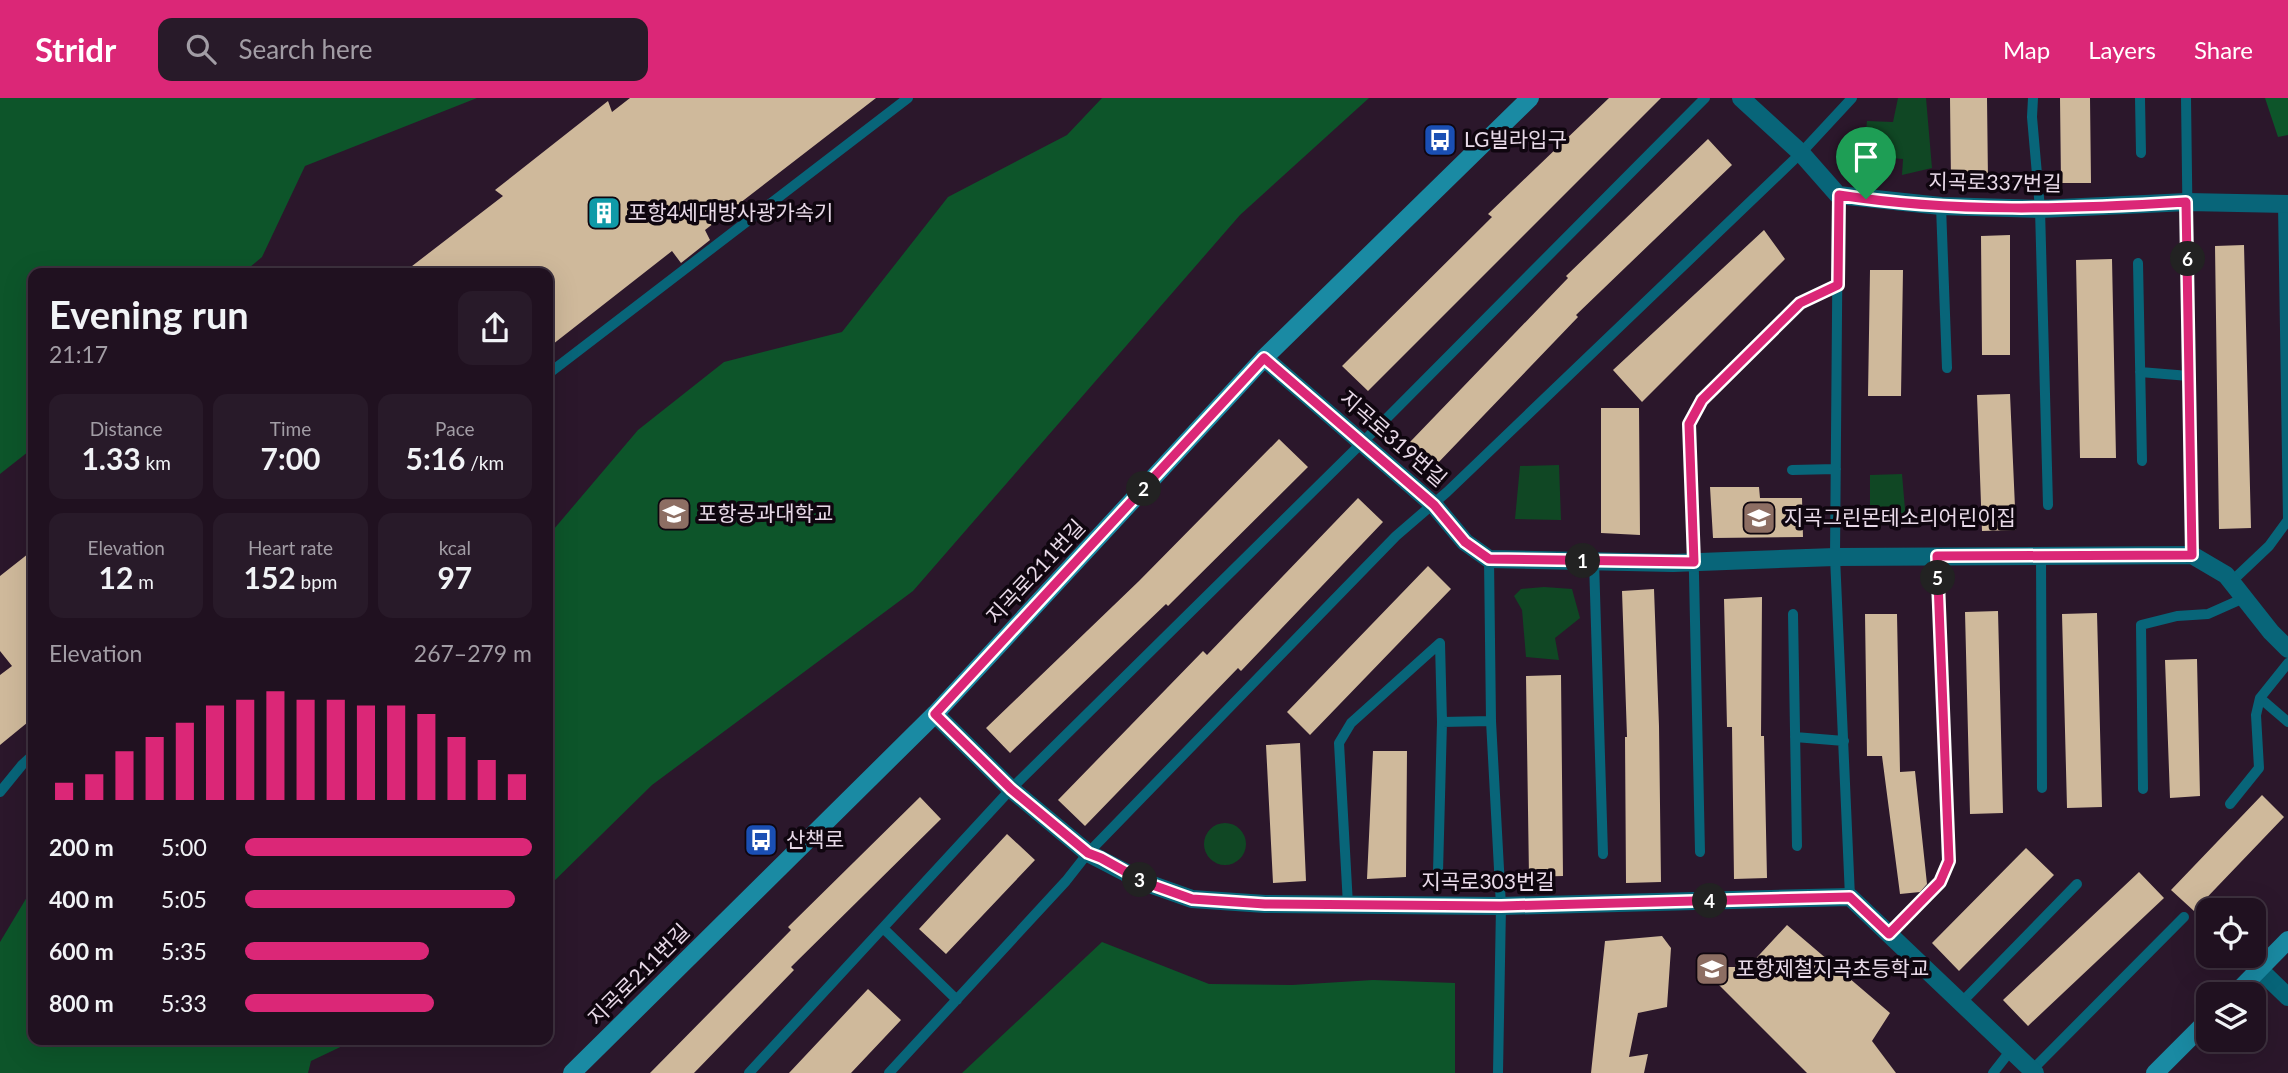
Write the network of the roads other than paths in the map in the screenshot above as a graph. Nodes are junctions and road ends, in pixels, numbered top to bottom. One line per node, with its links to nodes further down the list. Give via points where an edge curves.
1 (908, 98): 20 (lane)
2 (1530, 98): 18 (main road, 지곡로211번길)
3 (1705, 98): 23 (lane)
4 (1741, 98): 9 (street)
5 (1852, 98): 9 (lane)
6 (2033, 98): 15 (lane)
7 (2140, 98): 10 (lane)
8 (2186, 98): 12 (lane)
9 (1801, 153): 11 (street); 27 (lane)
10 (2141, 153)
11 (1839, 195): 14 (street, 지곡로337번길); 17 (lane)
12 (2186, 202): 13 (street, 지곡로337번길); 15 (street, 지곡로337번길); 22 (lane)
13 (2285, 204): 36 (lane, via 2288,520 2269,546)
14 (1941, 206): 15 (street, 지곡로337번길); 19 (lane)
15 (2040, 209): 28 (lane)
16 (2138, 263): 21 (lane)
17 (1838, 285): 25 (lane); 35 (lane, via 1800,303 1702,400 1689,424)
18 (1264, 358): 23 (street, 지곡로319번길); 42 (main road, 지곡로211번길)
19 (1947, 368)
20 (553, 370)
21 (2140, 372): 22 (lane); 24 (lane)
22 (2189, 376): 29 (lane)
23 (1363, 441): 27 (street, 지곡로319번길); 50 (lane)
24 (2143, 461)
25 (1836, 469): 26 (lane); 32 (lane)
26 (1792, 470)
27 (1434, 505): 33 (street, 지곡로319번길, via 1465,542); 56 (lane, via 1396,536)
28 (2048, 505)
29 (2192, 555): 31 (street); 36 (street)
30 (1937, 556): 31 (street); 32 (street); 65 (lane, via 1949,861 1940,882)
31 (2041, 556): 49 (lane)
32 (1835, 557): 35 (street); 47 (lane)
33 (1489, 559): 34 (street); 43 (lane)
34 (1594, 561): 35 (street); 57 (lane)
35 (1694, 562): 55 (lane)
36 (2231, 582): 37 (street)
37 (2244, 598): 39 (street); 51 (lane, via 2208,614 2177,615 2141,625)
38 (1793, 614): 46 (lane)
39 (2288, 649)
40 (2288, 663): 41 (lane)
41 (2260, 698): 45 (lane); 53 (lane, via 2256,715 2259,768)
42 (935, 714): 50 (street, 지곡로303번길); 75 (main road, 지곡로211번길)
43 (1491, 721): 44 (lane); 62 (lane)
44 (1442, 722): 58 (lane); 61 (lane, via 1440,643 1351,723 1339,743)
45 (2288, 722)
46 (1796, 737): 47 (lane); 54 (lane)
47 (1844, 741): 60 (lane)
48 (28, 760): 52 (lane)
49 (2042, 788)
50 (1011, 789): 56 (street, 지곡로303번길); 64 (lane)
51 (2143, 789)
52 (0, 792)
53 (2230, 804)
54 (1797, 846)
55 (1700, 852)
56 (1088, 853): 61 (street, 지곡로303번길, via 1144,882 1192,899); 70 (lane)
57 (1603, 854)
58 (1438, 872)
59 (2077, 884): 71 (lane)
60 (1850, 897): 62 (street, 지곡로303번길); 65 (street)
61 (1348, 905): 62 (street, 지곡로303번길)
62 (1501, 906): 78 (lane)
63 (2185, 917): 74 (lane)
64 (883, 928): 70 (lane); 76 (lane)
65 (1889, 934): 71 (street)
66 (2288, 940): 67 (main road)
67 (2259, 969): 68 (main road); 69 (street)
68 (2247, 982)
69 (2288, 997)
70 (957, 1000): 77 (lane)
71 (1961, 1003): 73 (street)
72 (2196, 1032): 80 (main road)
73 (2011, 1051): 74 (street); 79 (lane)
74 (2034, 1072)
75 (572, 1073)
76 (749, 1073)
77 (889, 1073)
78 (1498, 1073)
79 (1993, 1073)
80 (2155, 1073)

